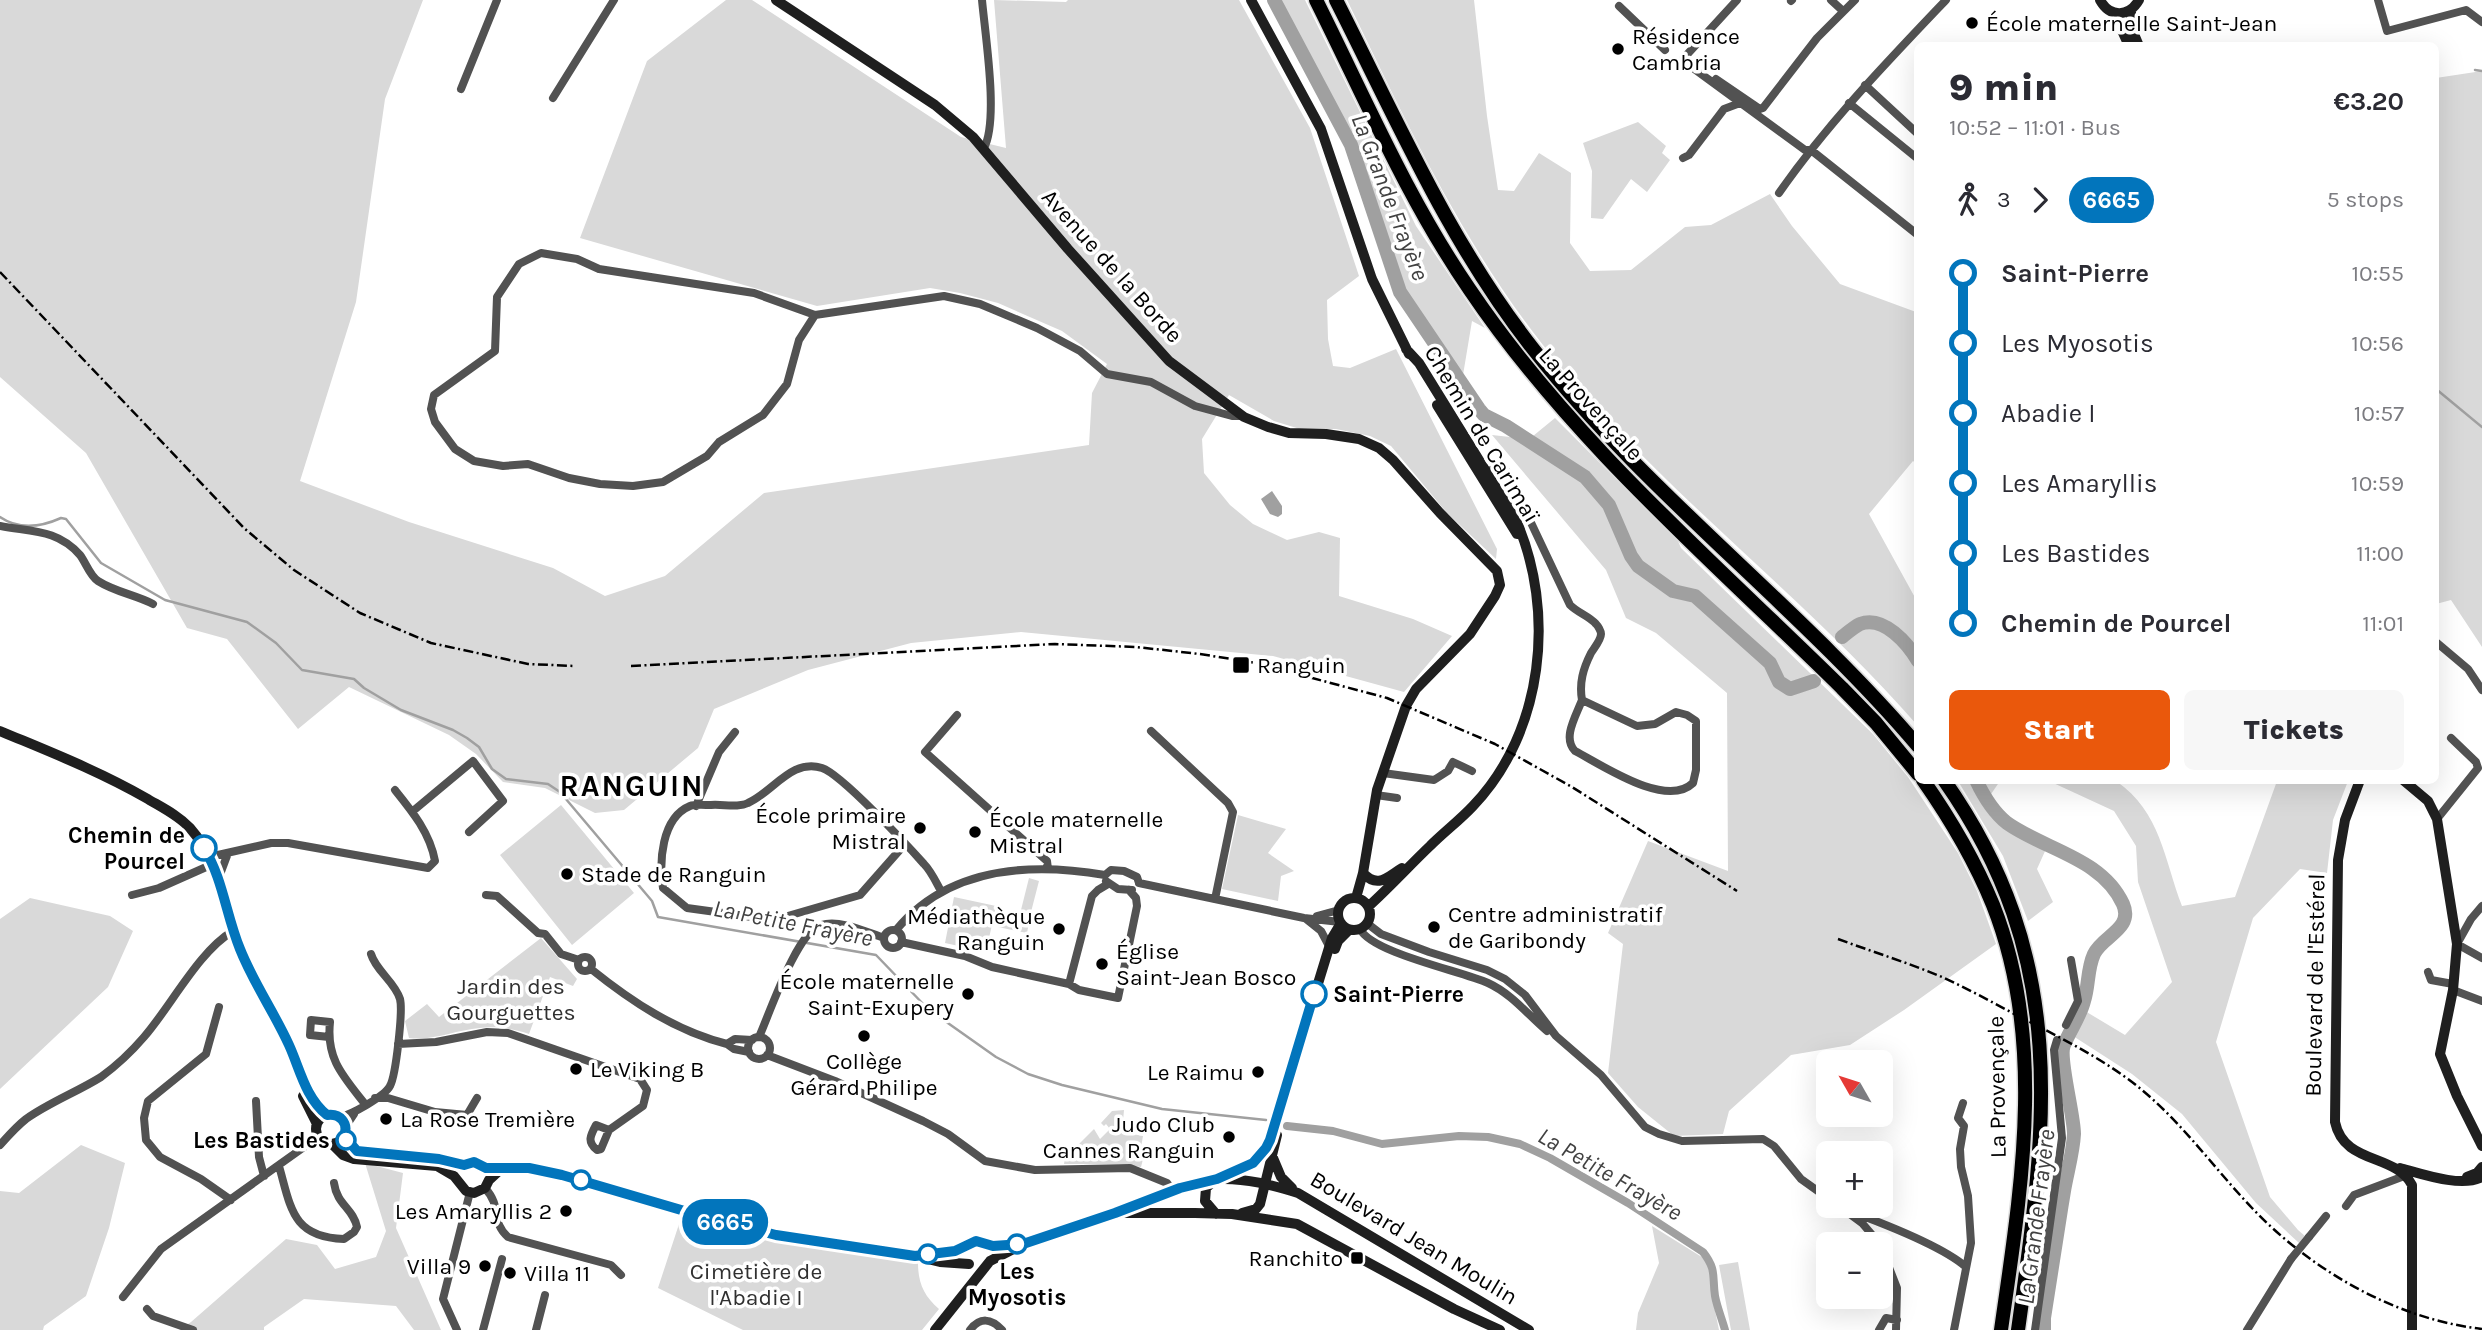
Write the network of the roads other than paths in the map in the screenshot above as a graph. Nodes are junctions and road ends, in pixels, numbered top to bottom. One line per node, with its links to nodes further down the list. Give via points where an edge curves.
1 (497, 0): 25 (street)
2 (614, 0): 26 (street)
3 (776, 0): 30 (main road, Avenue de la Borde, via 935,105)
4 (982, 0): 30 (street, via 990,103)
5 (1251, 0): 38 (main road, Chemin de Carimaï, via 1321,129 1372,279 1414,366)
6 (1316, 0): 54 (highway, La Provençale, via 1419,208 1470,291 1523,364 1605,456 1842,688)
7 (1336, 0): 53 (highway, La Provençale, via 1448,223 1534,350 1646,473 1854,675)
8 (1737, 0): 23 (street)
9 (1831, 0): 17 (street)
10 (1855, 0): 17 (street)
11 (1946, 0): 24 (street)
12 (2100, 0): 18 (main road)
13 (2139, 0): 16 (main road)
14 (2378, 0): 19 (street, via 2387,31 2466,10)
15 (1619, 6): 22 (street)
16 (2131, 10): 18 (main road); 21 (main road)
17 (1843, 11): 23 (street, via 1760,110)
18 (2114, 13): 20 (main road)
19 (2482, 22)
20 (2127, 42)
21 (2137, 42)
22 (1665, 50)
23 (1684, 58): 27 (street)
24 (1865, 85): 28 (street); 29 (street)
25 (461, 89)
26 (553, 98)
27 (1740, 103): 31 (street); 33 (street, via 1724,109)
28 (1849, 103): 31 (street); 32 (street)
29 (1914, 130)
30 (985, 148): 37 (main road, Avenue de la Borde, via 1159,353)
31 (1811, 150): 34 (street); 35 (street)
32 (1914, 156)
33 (1683, 158)
34 (1779, 193)
35 (1914, 232)
36 (815, 315): 36 (street, via 754,293 599,269 577,259 541,253 519,264 497,297 495,351 433,395 431,409 455,449 474,461 528,464 600,484 663,482 762,415 787,384 799,340); 37 (street, via 944,296 980,304 1080,351 1107,374 1152,382 1195,406)
37 (1244, 416): 56 (main road, Avenue de la Borde, via 1289,433 1359,439 1379,448 1497,571 1500,584 1496,596 1470,634 1416,689 1406,706)
38 (1484, 473): 39 (street, via 1498,467); 40 (main road, Chemin de Carimaï); 43 (main road, Chemin de Carimaï)
39 (1509, 475): 40 (street); 41 (street)
40 (1512, 509): 41 (street, via 1520,503); 43 (main road, Chemin de Carimaï)
41 (1526, 509): 47 (street, via 1570,605 1596,623 1601,633 1583,669)
42 (0, 526): 44 (street, via 56,536 80,556 93,578)
43 (1523, 542): 71 (main road, Chemin de Carimaï, via 1536,592 1539,628 1537,664 1525,718 1483,793)
44 (153, 604)
45 (2439, 645): 46 (street, via 2468,669)
46 (2482, 690)
47 (1582, 701): 47 (street, via 1637,726 1655,724 1676,712 1696,721 1693,783 1681,791 1657,791 1576,751 1569,737)
48 (957, 715): 72 (street, via 925,752 1047,861)
49 (0, 731): 70 (main road, via 87,767 168,811 190,828)
50 (1151, 731): 82 (street, via 1233,812)
51 (735, 732): 64 (street, via 719,752)
52 (2451, 738): 66 (street, via 2478,768)
53 (1914, 742)
54 (1914, 769)
55 (1472, 771): 56 (street, via 1453,762 1434,780)
56 (1382, 773): 62 (main road)
57 (1926, 784): 179 (highway, La Provençale, via 1967,848 1985,887 2005,943 2018,1003 2024,1059 2024,1140)
58 (1947, 784): 180 (highway, La Provençale, via 1981,838 2010,902 2035,1003 2041,1142)
59 (2358, 784): 132 (main road, Boulevard de l'Estérel, via 2345,820 2337,868 2335,1121 2338,1135 2357,1152)
60 (2408, 784): 66 (main road, via 2428,801)
61 (395, 790): 65 (street)
62 (1376, 795): 63 (street); 73 (main road)
63 (1397, 798)
64 (696, 806): 68 (street, via 744,806 793,771 811,765 841,780); 68 (street, via 671,822 661,876 663,888 687,908 774,920 860,895)
65 (413, 811): 67 (street, via 473,761 503,801); 69 (street, via 432,847 435,861 428,868 288,843 271,842)
66 (2437, 819): 92 (main road)
67 (469, 832)
68 (905, 844): 78 (street)
69 (228, 853): 70 (street); 74 (street)
70 (211, 860): 74 (main road); 79 (street, via 159,888)
71 (1409, 866): 73 (main road, Chemin de Carimaï, via 1380,882); 83 (main road, Chemin de Carimaï)
72 (1048, 869): 75 (street); 78 (street, via 1010,870)
73 (1363, 873): 81 (main road)
74 (219, 877): 89 (main road)
75 (1106, 880): 76 (street, via 1111,870 1124,871); 77 (street); 98 (street, via 1092,896)
76 (1139, 883): 77 (street); 82 (street)
77 (1129, 890): 98 (street, via 1137,906 1118,998)
78 (941, 891): 88 (street, via 911,912)
79 (132, 895)
80 (486, 895): 108 (street, via 497,896 538,933 545,934 561,954 579,960 580,970 591,969 665,1020)
81 (1356, 898): 83 (main road); 85 (main road, via 1347,899)
82 (1215, 899): 86 (street)
83 (1369, 906): 87 (main road, via 1371,915)
84 (2482, 906): 92 (street)
85 (1339, 910): 86 (street); 87 (main road)
86 (1304, 918): 87 (street); 93 (street)
87 (1351, 926): 93 (main road); 124 (main road, via 1336,944); 139 (street, via 1388,950 1490,984 1512,998 1601,1075 1645,1127 1682,1141 1763,1139)
88 (896, 930): 90 (street, via 888,931); 91 (street)
89 (233, 931): 100 (main road); 122 (street, via 205,957 128,1053 100,1077 23,1121)
90 (884, 938): 91 (street, via 890,947); 105 (street, via 820,925 799,948)
91 (901, 942): 98 (street)
92 (2457, 944): 95 (street); 99 (main road)
93 (1329, 946): 134 (main road, via 1266,1148 1253,1163)
94 (371, 954): 107 (street, via 401,1002)
95 (2482, 958)
96 (2071, 960): 103 (street, via 2078,1001)
97 (2420, 979): 99 (street, via 2429,976)
98 (1069, 984)
99 (2453, 987): 101 (street); 123 (main road, via 2440,1054)
100 (265, 1000): 116 (main road, via 313,1102); 117 (main road)
101 (2482, 1001)
102 (219, 1007): 143 (street, via 206,1054 148,1101 144,1118 146,1140 160,1157)
103 (2066, 1025)
104 (329, 1037): 114 (street, via 332,1057)
105 (755, 1038): 108 (street); 109 (street, via 748,1045); 110 (street, via 769,1044)
106 (2057, 1040): 181 (street, via 2053,1050 2062,1138)
107 (398, 1044): 111 (street, via 390,1087); 119 (street, via 508,1033 640,1079 647,1090 643,1106)
108 (727, 1044): 109 (street)
109 (749, 1052): 110 (street, via 758,1059)
110 (767, 1055): 140 (street, via 923,1121 985,1161 1035,1170 1130,1168 1167,1184)
111 (375, 1098): 112 (street, via 466,1119); 114 (street)
112 (477, 1098)
113 (256, 1101): 130 (street)
114 (365, 1104): 118 (street)
115 (1963, 1104): 159 (street, via 1958,1118 1964,1126 1961,1167 1971,1225)
116 (327, 1115): 117 (main road); 118 (main road)
117 (317, 1124): 120 (main road)
118 (343, 1126): 121 (main road, via 341,1140); 125 (main road, via 357,1151 363,1153)
119 (609, 1130)
120 (318, 1137): 121 (main road); 126 (street)
121 (332, 1144): 135 (main road, via 355,1159 437,1166)
122 (0, 1145)
123 (2482, 1146)
124 (1272, 1155): 137 (main road); 142 (main road, via 1281,1177)
125 (464, 1165): 128 (main road, via 474,1162); 135 (main road)
126 (279, 1166): 130 (street); 136 (street, via 294,1217 312,1234 344,1239 357,1227 335,1194)
127 (2482, 1167): 133 (main road, Boulevard de l'Estérel, via 2468,1177)
128 (486, 1168): 129 (main road); 138 (main road)
129 (502, 1168): 138 (main road); 155 (main road, via 562,1175 776,1235)
130 (264, 1176): 143 (street)
131 (2482, 1177): 133 (main road, Boulevard de l'Estérel, via 2474,1182)
132 (2412, 1178): 133 (main road, Boulevard de l'Estérel); 144 (street, via 2354,1195); 183 (main road)
133 (2447, 1178)
134 (1217, 1179): 137 (main road, Boulevard Jean Moulin); 140 (main road, Boulevard Jean Moulin); 146 (main road, via 1204,1194 1207,1206)
135 (459, 1181): 141 (main road)
136 (334, 1183)
137 (1265, 1183): 142 (main road, Boulevard Jean Moulin); 147 (main road, via 1256,1209)
138 (487, 1184): 141 (main road); 160 (street, via 495,1199 498,1223 508,1237 611,1265)
139 (1816, 1190)
140 (1172, 1191): 145 (main road, Boulevard Jean Moulin)
141 (470, 1192): 168 (street, via 443,1299)
142 (1298, 1193): 175 (main road, Boulevard Jean Moulin)
143 (231, 1200): 164 (street, via 161,1249)
144 (2346, 1206)
145 (1115, 1213): 146 (main road); 152 (main road, Boulevard Jean Moulin)
146 (1216, 1214): 147 (main road)
147 (1232, 1214): 174 (main road, via 1297,1224)
148 (2326, 1216): 182 (street, bridge, via 2291,1259)
149 (1855, 1218): 151 (street)
150 (1867, 1218): 159 (street)
151 (1869, 1232)
152 (1023, 1244): 153 (main road); 157 (main road)
153 (988, 1245): 154 (main road, via 976,1241); 157 (main road, via 992,1251)
154 (968, 1246): 155 (main road); 158 (main road, via 965,1255)
155 (915, 1256): 158 (main road)
156 (502, 1259): 169 (street)
157 (988, 1264): 158 (main road); 162 (main road)
158 (970, 1265): 162 (main road)
159 (1966, 1267): 178 (street)
160 (621, 1275)
161 (1893, 1276): 166 (street, via 1898,1288)
162 (968, 1288): 171 (main road)
163 (545, 1295): 170 (street)
164 (123, 1297)
165 (147, 1310): 167 (street)
166 (1897, 1320): 176 (street, via 1886,1318); 177 (street)
167 (193, 1330)
168 (457, 1330)
169 (483, 1330)
170 (536, 1330)
171 (935, 1330)
172 (970, 1330): 173 (street, via 984,1320)
173 (1002, 1330)
174 (1500, 1330)
175 (1529, 1330)
176 (1879, 1330)
177 (1896, 1330)
178 (1954, 1330)
179 (2001, 1330)
180 (2018, 1330)
181 (2035, 1330)
182 (2247, 1330)
183 (2412, 1330)

